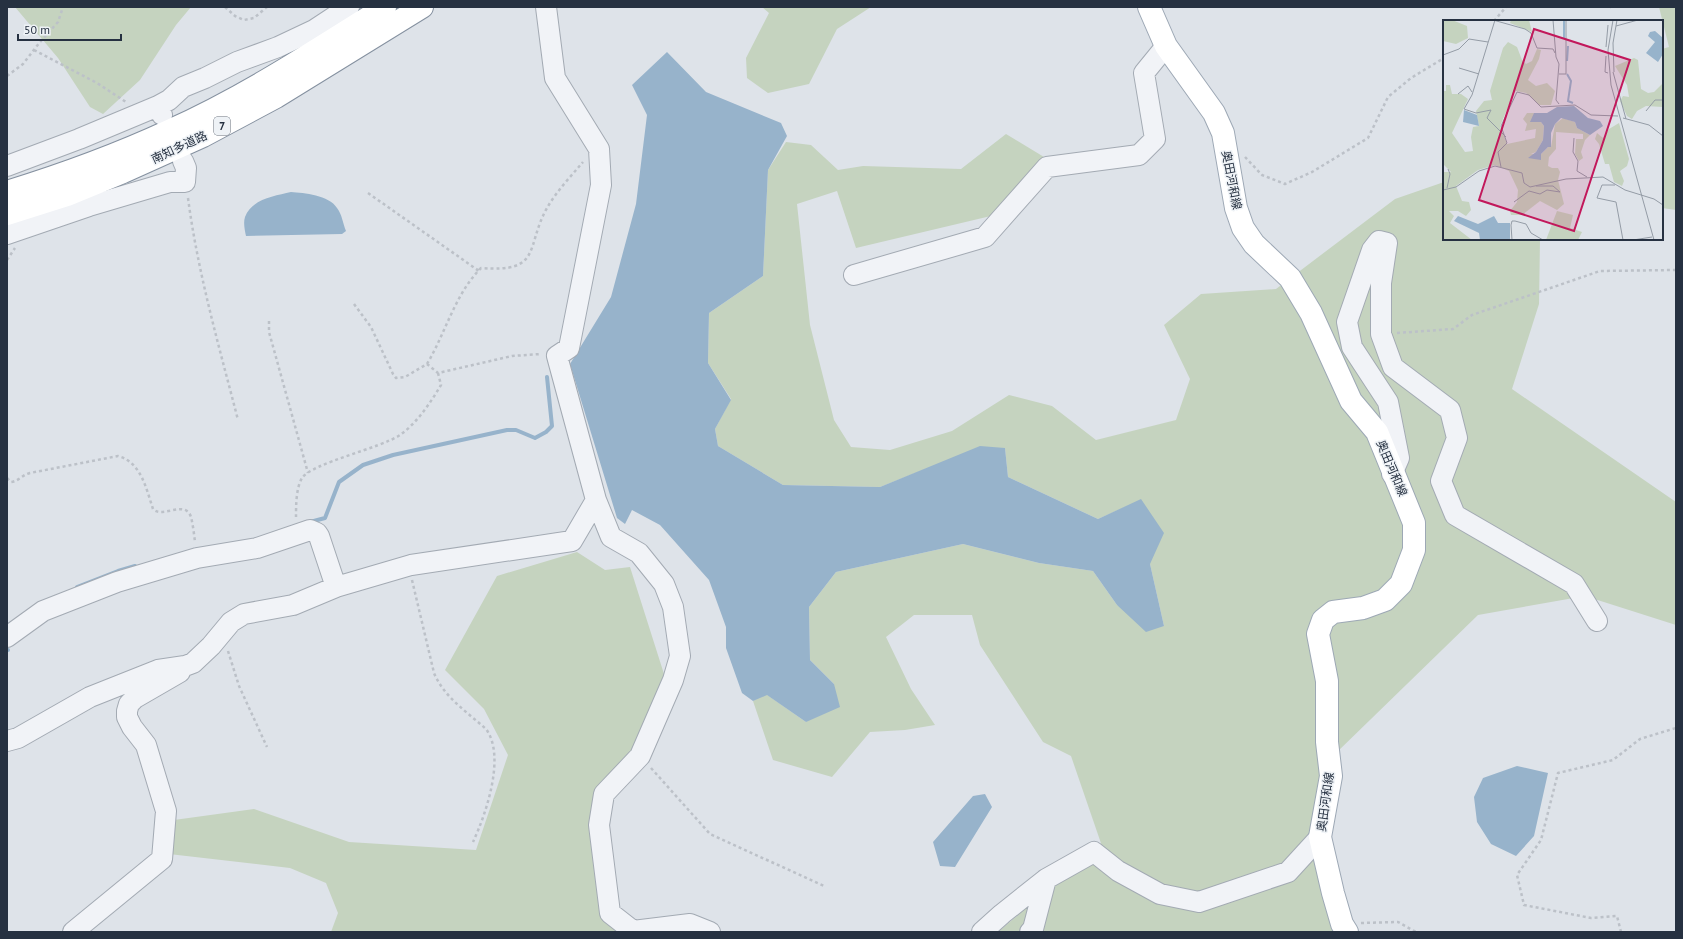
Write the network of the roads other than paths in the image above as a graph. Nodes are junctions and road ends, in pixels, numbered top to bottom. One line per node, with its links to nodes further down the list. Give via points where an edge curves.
1 (349, 7): 8 (street, via 306,34 183,87 160,111 135,115)
2 (385, 7): 9 (main road, 南知多道路 / 7, via 273,77 170,131 61,175)
3 (422, 7): 10 (main road, 南知多道路 / 7, via 276,97 203,136 67,195)
4 (546, 7): 14 (street, via 555,78 599,149 601,185 569,348 557,356)
5 (1149, 7): 6 (main road, 奥田河和線)
6 (1166, 46): 12 (street, via 1144,73 1155,139 1138,155 1047,167 985,238); 13 (main road, 奥田河和線, via 1214,113 1223,133 1236,208 1243,228 1254,244 1290,278 1312,314 1351,401 1377,432)
7 (183, 161): 11 (street, via 186,168 184,182 170,182)
8 (7, 166)
9 (7, 192)
10 (7, 214)
11 (7, 234)
12 (854, 276)
13 (1392, 474): 16 (street, via 1399,458 1388,402 1352,347 1347,322 1372,250 1379,241 1387,243 1381,283 1381,334 1393,367 1450,410 1457,438 1441,481 1455,515 1574,584); 20 (main road, 奥田河和線, via 1407,502 1414,523 1414,550 1401,584 1385,600 1364,608 1333,612 1323,620 1318,634 1327,681 1327,742 1331,776)
14 (596, 500): 15 (street, via 572,541 409,566); 24 (street, via 611,537 639,553 664,584 673,607 680,656 673,680 640,756 604,794 599,825 610,913 633,931 690,924)
15 (336, 587): 17 (street, via 317,533 310,530 257,548 197,558 117,582 43,611); 18 (street, via 293,605 244,614 231,622 193,663)
16 (1597, 621)
17 (7, 637)
18 (185, 666): 19 (street, via 158,670 90,697 18,738); 23 (street, via 179,673 135,698 127,711 132,727 146,745 166,811 162,860)
19 (7, 741)
20 (1320, 837): 21 (street, via 1288,872 1199,902 1160,894 1118,871 1094,852); 22 (main road, 奥田河和線)
21 (1046, 879): 25 (street); 26 (street, via 1033,929)
22 (1344, 928)
23 (73, 932)
24 (710, 932)
25 (982, 932)
26 (1030, 932)

